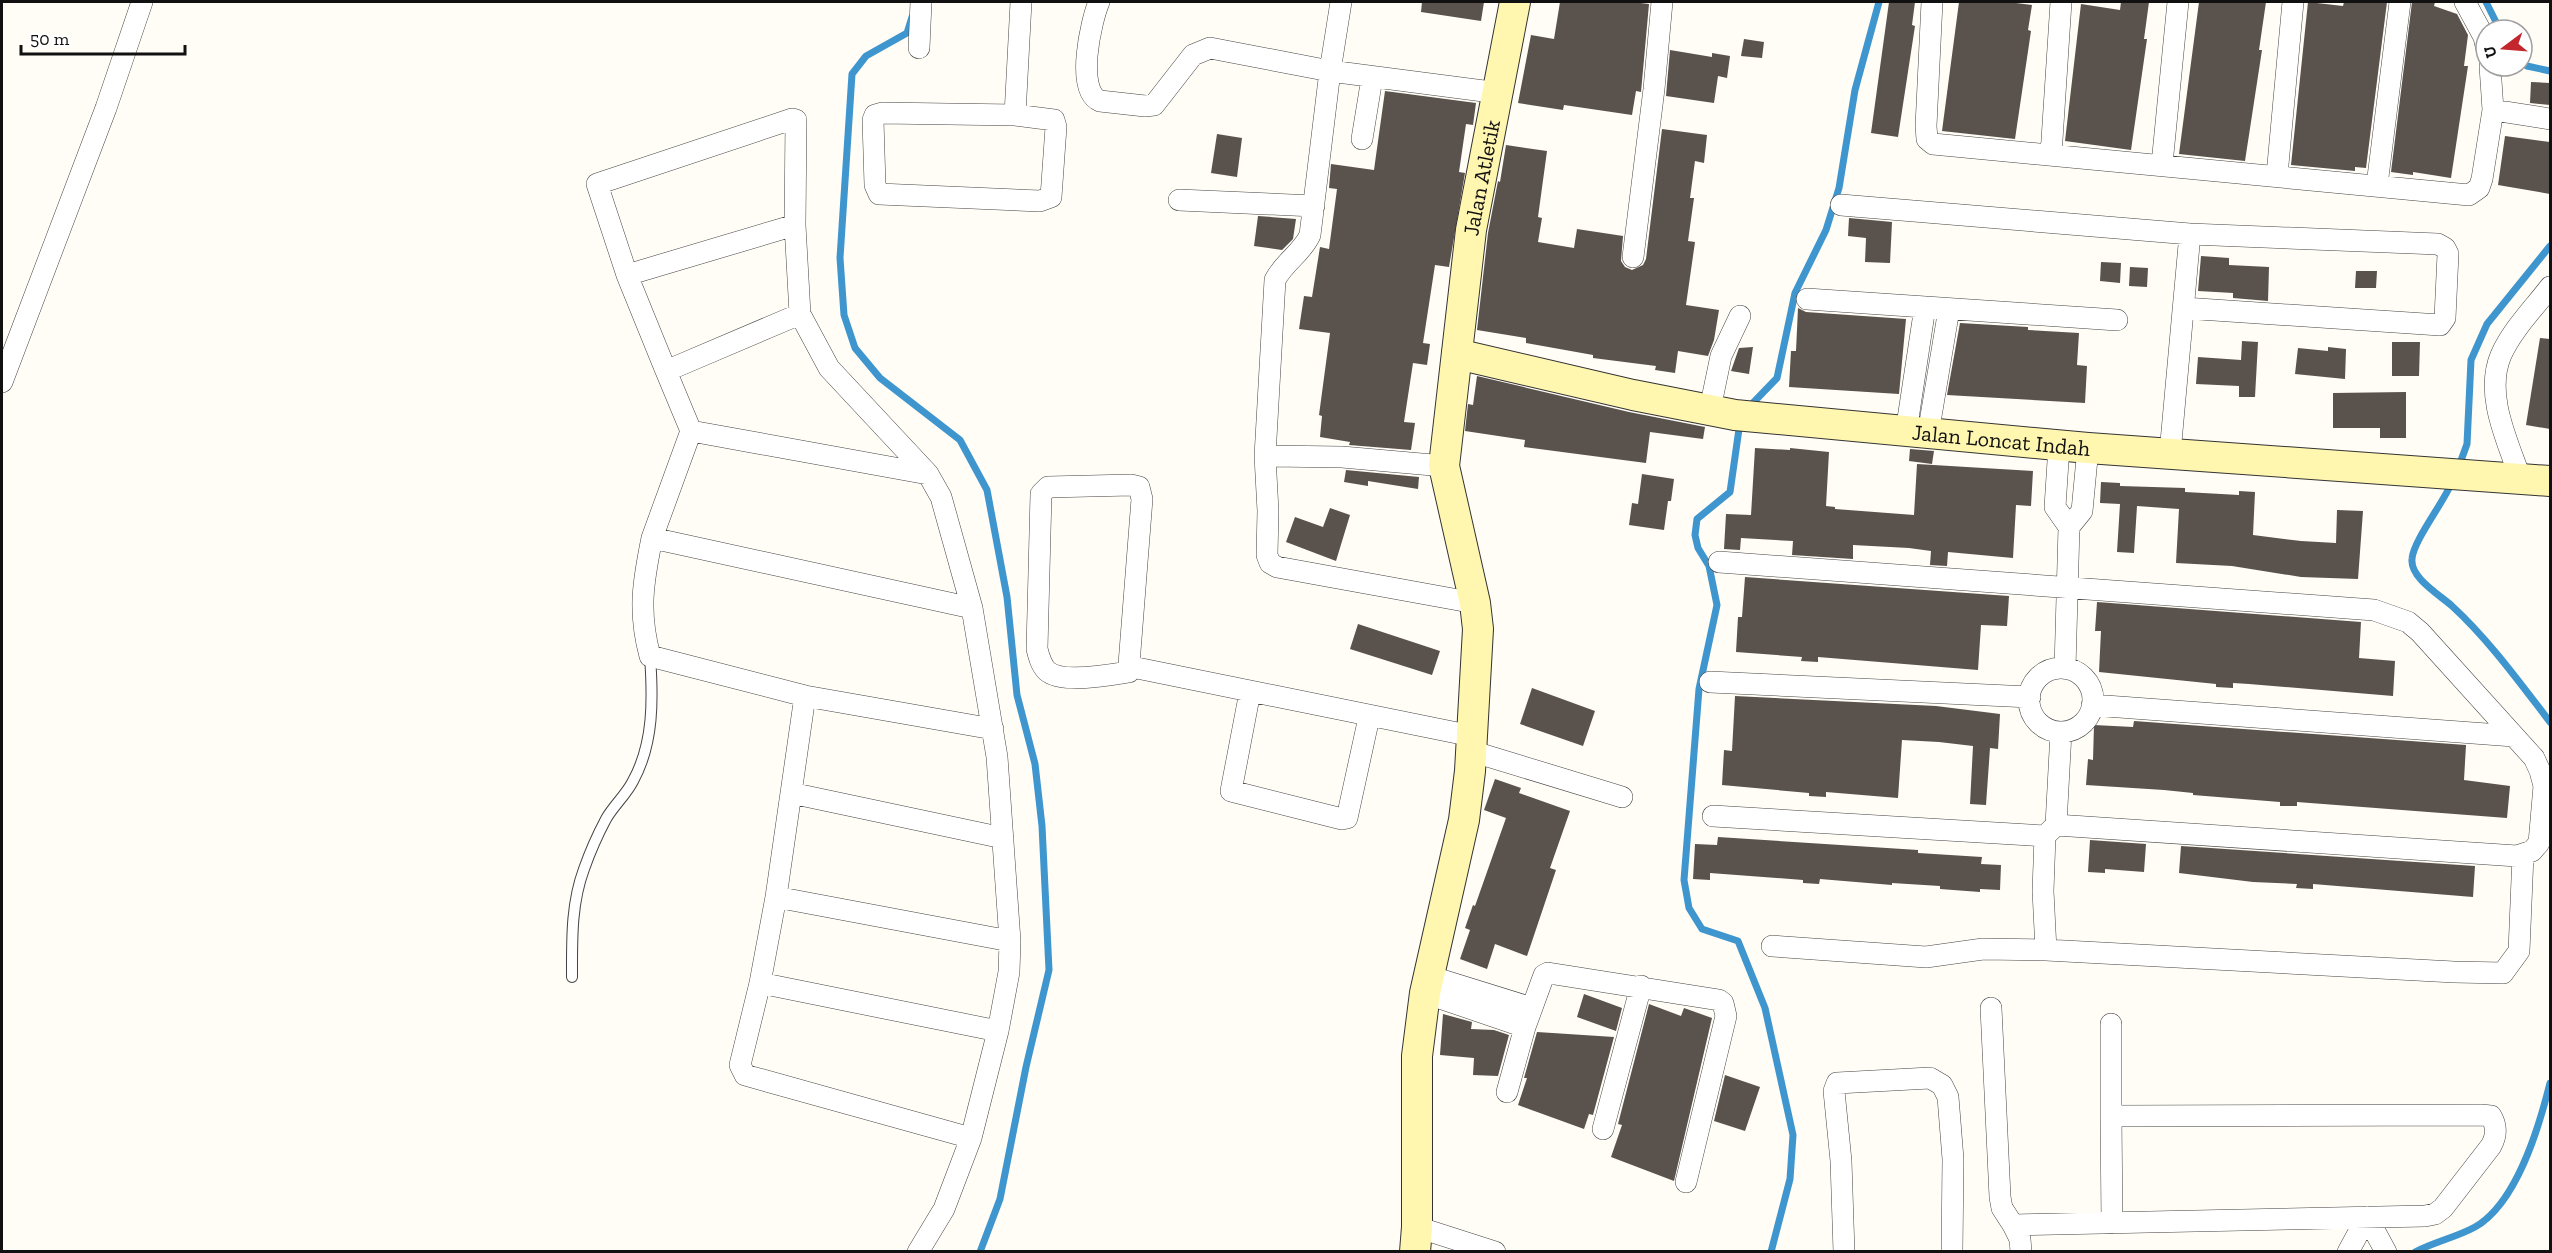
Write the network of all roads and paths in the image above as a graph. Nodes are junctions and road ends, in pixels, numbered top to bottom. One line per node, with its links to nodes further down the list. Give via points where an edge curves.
1 (142, 2): 45 (street)
2 (921, 2): 15 (street)
3 (1021, 2): 21 (street)
4 (1099, 2): 16 (street, via 1088,37 1087,56 1091,93 1096,100 1155,105 1193,55 1210,48)
5 (1341, 2): 16 (street)
6 (1515, 2): 19 (street, Jalan Atletik)
7 (1662, 2): 33 (street)
8 (1932, 2): 24 (street, via 1927,139 1933,144)
9 (2061, 2): 24 (street)
10 (2178, 2): 25 (street)
11 (2293, 2): 26 (street)
12 (2400, 2): 27 (street)
13 (2464, 2): 14 (street)
14 (2474, 19)
15 (919, 48)
16 (1330, 71): 17 (street); 30 (street)
17 (1372, 78): 19 (street); 23 (street)
18 (2491, 78): 20 (street)
19 (1499, 93): 43 (street, Jalan Atletik, via 1471,230)
20 (2493, 110): 22 (street); 27 (street, via 2482,179 2469,195)
21 (1016, 115): 21 (street, via 875,115 877,192 1048,199 1052,194 1056,122)
22 (2550, 119)
23 (1362, 139)
24 (2051, 155): 25 (street)
25 (2162, 164): 26 (street)
26 (2277, 175): 27 (street)
27 (2377, 185)
28 (1179, 200): 30 (street)
29 (1841, 205): 32 (street)
30 (1314, 206): 52 (street, via 1306,243 1275,280)
31 (795, 225): 34 (street); 34 (street, via 797,125 792,119 597,184); 40 (street)
32 (2190, 234): 38 (street); 38 (street, via 2438,244 2448,254 2445,318 2440,326 2429,326)
33 (1633, 257)
34 (627, 275): 44 (street)
35 (2550, 287): 55 (street, via 2500,356 2495,402)
36 (1808, 299): 37 (street)
37 (1925, 306): 39 (street); 48 (street)
38 (2184, 308): 51 (street)
39 (1949, 309): 42 (street); 48 (street)
40 (800, 314): 44 (street); 54 (street, via 829,368)
41 (1740, 316): 46 (street, via 1722,356)
42 (2117, 320)
43 (1457, 354): 46 (street, Jalan Loncat Indah); 53 (street, Jalan Atletik)
44 (666, 371): 47 (street)
45 (2, 382)
46 (1732, 413): 48 (street, Jalan Loncat Indah)
47 (691, 431): 54 (street); 58 (street)
48 (1917, 433): 49 (street, Jalan Loncat Indah)
49 (2059, 446): 50 (street, Jalan Loncat Indah); 57 (street, via 2055,507)
50 (2088, 448): 51 (street, Jalan Loncat Indah); 57 (street, via 2082,511)
51 (2170, 453): 55 (street, Jalan Loncat Indah)
52 (1265, 456): 53 (street, via 1342,457); 61 (street, via 1270,563 1318,576)
53 (1444, 466): 61 (street, Jalan Atletik)
54 (928, 474): 62 (street, via 941,497)
55 (2511, 479): 56 (street, Jalan Loncat Indah)
56 (2550, 481)
57 (2069, 527): 60 (street)
58 (652, 538): 62 (street); 63 (street, via 641,602)
59 (1719, 562): 60 (street)
60 (2068, 587): 65 (street); 74 (street, via 2374,610 2392,615 2420,632)
61 (1475, 603): 75 (street, Jalan Atletik, via 1478,629)
62 (972, 608): 72 (street)
63 (650, 656): 67 (street); 86 (lane, via 653,709 647,737 632,783 607,818 584,868 574,901)
64 (1129, 668): 64 (street, via 1142,499 1139,487 1048,487 1041,494 1037,649 1041,662 1053,675 1069,678); 68 (street); 75 (street)
65 (2065, 668): 69 (street, via 2045,672 2032,688); 70 (street, via 2084,677 2090,686)
66 (1710, 682): 69 (street)
67 (805, 696): 72 (street); 76 (street)
68 (1249, 697): 71 (street); 71 (street, via 1232,793 1342,819 1347,818)
69 (2030, 698): 73 (street, via 2030,708 2041,725)
70 (2092, 705): 73 (street, via 2080,726); 74 (street)
71 (1368, 722): 75 (street)
72 (993, 729): 80 (street)
73 (2061, 732): 79 (street)
74 (2514, 736): 81 (street, via 2534,758 2544,786 2539,843)
75 (1471, 744): 77 (street); 88 (street, Jalan Atletik, via 1464,820)
76 (791, 793): 80 (street); 82 (street)
77 (1622, 797)
78 (1713, 816): 79 (street)
79 (2051, 831): 81 (street); 85 (street, via 2043,891)
80 (1003, 838): 83 (street)
81 (2523, 855): 85 (street, via 2519,951 2503,974)
82 (776, 897): 83 (street); 87 (street)
83 (1011, 941): 93 (street)
84 (1772, 946): 85 (street, via 1926,957 1983,949)
85 (2046, 950)
86 (572, 977)
87 (760, 983): 93 (street); 97 (street, via 740,1065 746,1075)
88 (1427, 985): 91 (street); 102 (street, Jalan Atletik, via 1417,1056)
89 (1641, 986): 91 (street, via 1548,973); 96 (street); 98 (street, via 1719,1000 1725,1008)
90 (1991, 1008): 101 (street, via 2000,1197)
91 (1528, 1018): 94 (street)
92 (2111, 1024): 95 (street)
93 (998, 1031): 97 (street)
94 (1507, 1092)
95 (2111, 1116): 99 (street, via 2491,1116 2496,1137 2443,1208 2425,1216); 100 (street)
96 (1603, 1129)
97 (971, 1138): 104 (street, via 944,1209)
98 (1686, 1182)
99 (2367, 1217): 100 (street); 103 (street); 109 (street)
100 (2112, 1223): 101 (street)
101 (2013, 1225): 108 (street)
102 (1417, 1239): 105 (street)
103 (2383, 1247)
104 (918, 1251)
105 (1495, 1251)
106 (1844, 1251): 107 (street, via 1834,1091 1837,1083 1930,1078 1942,1085 1948,1097 1953,1159)
107 (1952, 1251)
108 (2021, 1251)
109 (2348, 1251)

